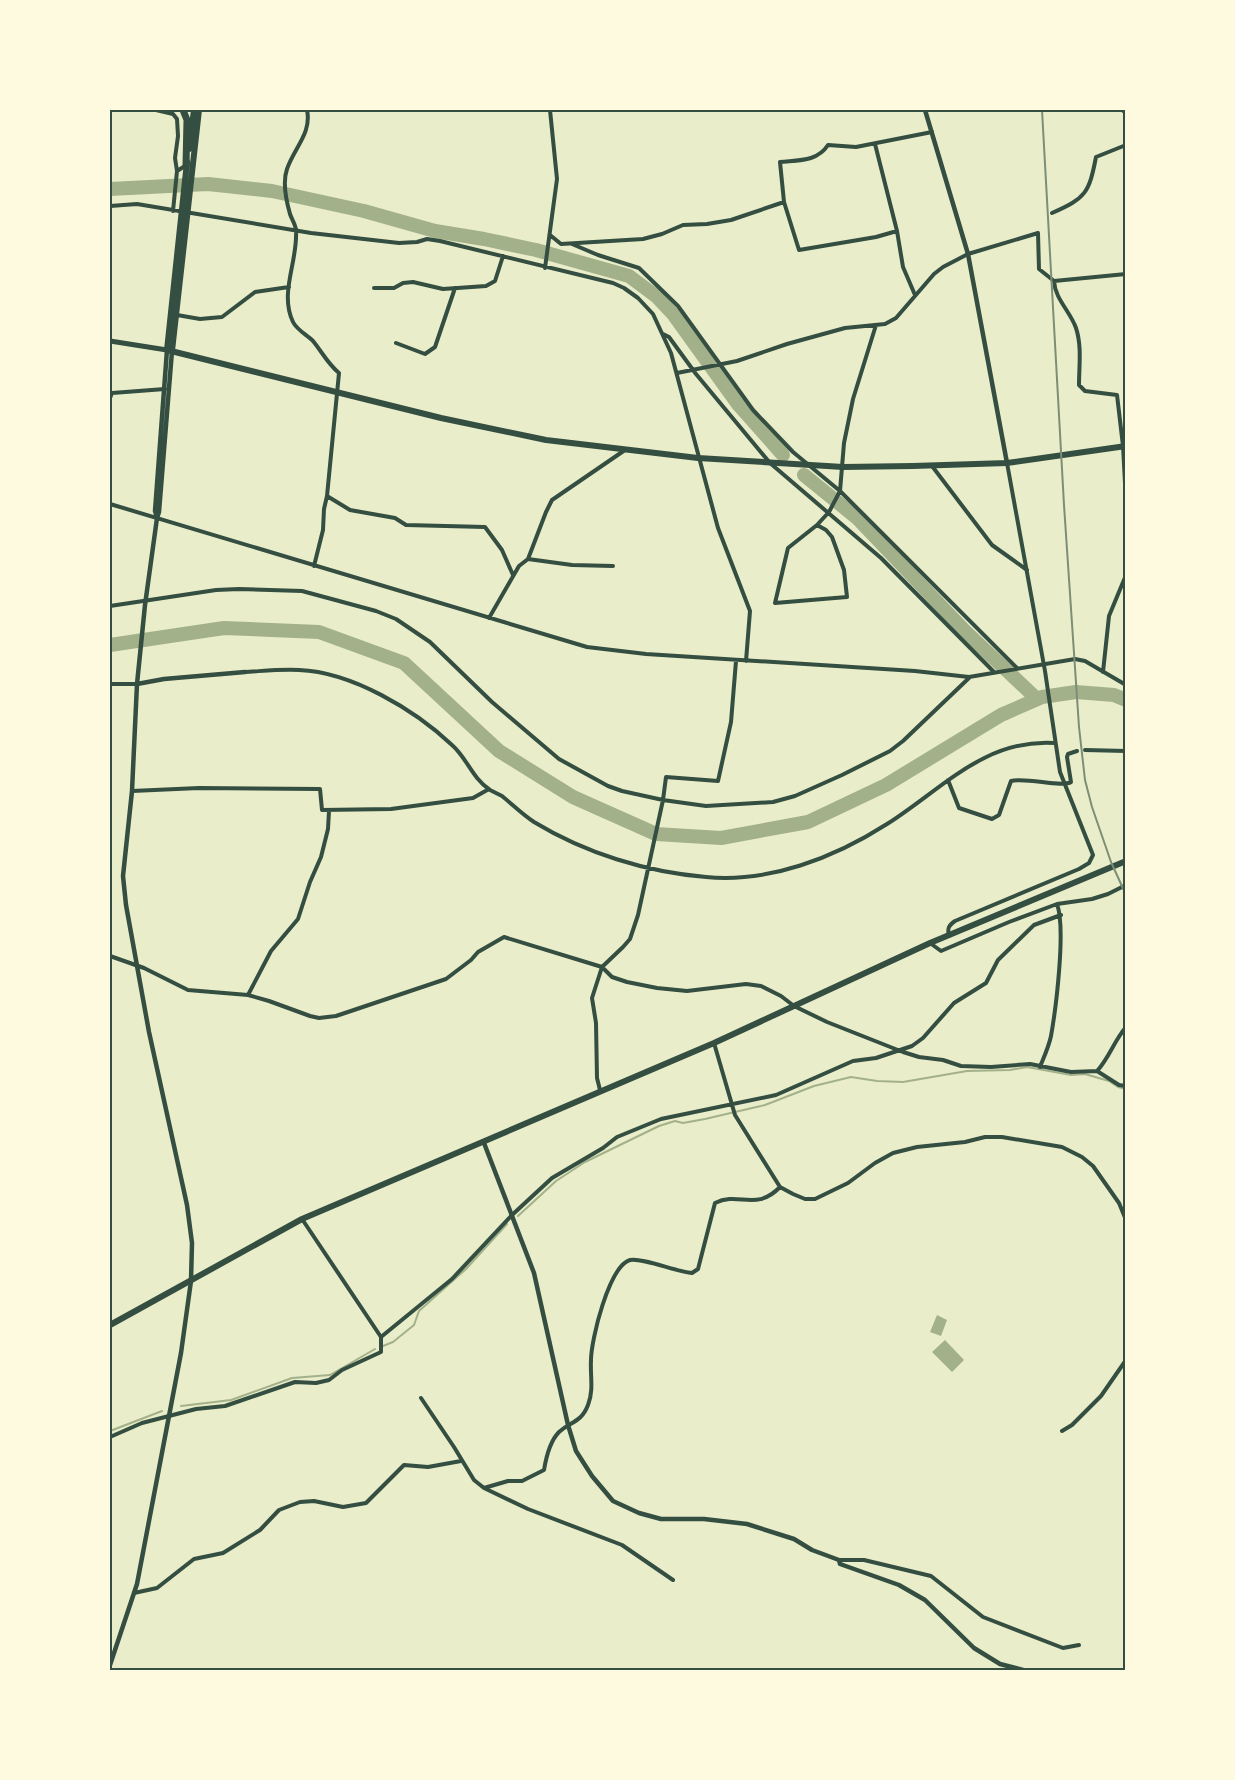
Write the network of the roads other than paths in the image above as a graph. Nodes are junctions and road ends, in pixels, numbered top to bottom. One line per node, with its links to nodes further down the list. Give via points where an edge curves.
1 (156, 110): 14 (street, via 177,119)
2 (183, 110): 13 (highway)
3 (194, 110): 13 (main road)
4 (199, 110): 13 (main road)
5 (307, 110): 20 (street, via 303,140 287,168 284,183)
6 (550, 110): 22 (street, via 557,179)
7 (925, 110): 10 (street)
8 (1122, 110): 9 (street)
9 (1125, 113)
10 (932, 132): 11 (street); 24 (street)
11 (875, 144): 15 (street, via 828,145 813,158 780,162); 21 (street)
12 (1125, 145): 19 (street, via 1096,157 1085,193)
13 (189, 170): 14 (street); 18 (main road)
14 (177, 171): 17 (street)
15 (784, 202): 21 (street, via 799,250); 23 (street, via 731,220 683,225 643,239)
16 (110, 206): 17 (street, via 137,204)
17 (173, 211): 18 (street)
18 (184, 212): 20 (street); 33 (main road); 38 (main road)
19 (1052, 213)
20 (297, 230): 25 (street, via 399,243 427,239); 29 (street)
21 (897, 231): 32 (street, via 903,267)
22 (550, 235): 23 (street, via 561,244); 26 (street)
23 (572, 244): 39 (street, via 639,268 678,306)
24 (968, 254): 28 (street, via 1038,233 1039,270); 32 (street, via 943,267); 49 (street)
25 (503, 256): 26 (street); 31 (street, via 495,281 486,286)
26 (545, 268): 35 (street, via 624,288 653,314)
27 (1125, 274): 28 (street)
28 (1054, 281): 45 (street, via 1054,290 1076,327 1079,385 1085,391 1117,395)
29 (289, 287): 33 (street, via 255,292 222,316); 43 (street, via 293,323 339,373)
30 (374, 288): 31 (street, via 394,288 413,282)
31 (455, 288): 37 (street, via 431,351 425,354)
32 (915, 295): 34 (street, via 896,318)
33 (176, 314): 38 (main road)
34 (876, 325): 39 (street, via 845,328); 52 (street, via 853,399)
35 (663, 334): 40 (street); 41 (street)
36 (110, 341): 38 (main road)
37 (396, 343)
38 (170, 351): 42 (street); 43 (main road); 58 (street)
39 (716, 365): 40 (street); 50 (street, via 753,410)
40 (694, 370): 41 (street); 48 (street)
41 (677, 373): 47 (street)
42 (165, 389): 44 (street, via 112,393); 58 (street)
43 (336, 392): 46 (main road, via 546,440); 54 (street)
44 (110, 398)
45 (1124, 446): 49 (main road); 55 (street)
46 (625, 450): 47 (main road); 60 (street, via 552,500)
47 (698, 458): 48 (main road); 70 (street, via 718,528 750,611)
48 (770, 463): 50 (main road); 57 (street)
49 (1007, 463): 51 (main road); 63 (street)
50 (808, 465): 52 (main road); 53 (street)
51 (932, 465): 52 (main road); 63 (street, via 992,544)
52 (843, 467): 53 (street)
53 (840, 491): 57 (street); 72 (street)
54 (327, 496): 61 (street); 65 (street, via 350,510 395,518 406,525 484,526 502,550)
55 (1125, 502)
56 (110, 504): 58 (street)
57 (829, 513): 59 (street); 75 (street, via 881,558)
58 (157, 518): 61 (street); 66 (street)
59 (817, 525): 59 (street, via 832,537 844,570 847,597 775,603 788,548)
60 (528, 559): 62 (street, via 572,566); 65 (street)
61 (314, 566): 68 (street)
62 (613, 566)
63 (1027, 570): 71 (street)
64 (1125, 575): 74 (street, via 1109,616)
65 (513, 576): 68 (street)
66 (145, 602): 67 (street); 78 (street); 88 (street, via 216,590 302,591 376,612 430,642 559,759 608,786)
67 (110, 606)
68 (489, 618): 69 (street, via 587,647)
69 (736, 661): 70 (street); 88 (street, via 731,722 718,781 666,777)
70 (746, 661): 76 (street)
71 (1044, 663): 72 (street); 74 (street, via 1075,659); 80 (street)
72 (1017, 668): 75 (street)
73 (244, 672): 78 (street); 86 (street, via 301,670 336,677 385,696 442,736)
74 (1103, 672): 79 (street)
75 (994, 673): 76 (street)
76 (969, 677): 88 (street, via 890,751 795,796 724,806)
77 (110, 684): 78 (street)
78 (137, 684): 87 (street)
79 (1125, 685)
80 (1055, 743): 84 (street, via 1022,744 998,751); 85 (street)
81 (1085, 750): 83 (street)
82 (1077, 751): 85 (street, via 1068,754 1071,782)
83 (1125, 751)
84 (948, 780): 85 (street, via 959,808 992,819 999,815 1011,781); 91 (street, via 865,837 841,850 783,870 760,876 715,878)
85 (1064, 785): 95 (street, via 1094,855 1089,863 955,921 948,930)
86 (489, 789): 89 (street, via 473,798 391,809); 91 (street, via 562,837)
87 (132, 791): 89 (street, via 320,789 322,810); 98 (street, via 123,876)
88 (663, 800): 91 (street)
89 (329, 811): 100 (street, via 321,857 298,919 271,951)
90 (1125, 861): 95 (main road)
91 (648, 867): 99 (street, via 630,939)
92 (1125, 885): 93 (street, via 1092,899)
93 (1057, 904): 94 (street); 96 (street, via 941,951)
94 (1061, 915): 104 (street, via 1034,925 998,960 986,984 954,1004 917,1042); 105 (street, via 1052,1029)
95 (949, 936): 96 (main road)
96 (930, 944): 101 (main road)
97 (110, 956): 98 (street)
98 (138, 967): 100 (street, via 188,990); 115 (street, via 187,1204)
99 (602, 968): 100 (street, via 504,937 478,952 446,980 336,1016 310,1016); 101 (street, via 612,977 657,988 687,991 753,984); 108 (street, via 592,998)
100 (248, 995)
101 (794, 1006): 103 (main road); 104 (street)
102 (1125, 1027): 106 (street)
103 (714, 1043): 108 (main road); 109 (street)
104 (898, 1050): 105 (street, via 961,1066); 109 (street, via 853,1061 776,1095)
105 (1040, 1067): 106 (street)
106 (1097, 1071): 107 (street)
107 (1125, 1086)
108 (600, 1090): 110 (main road)
109 (731, 1103): 111 (street); 112 (street, via 661,1119 616,1137 552,1178)
110 (484, 1143): 112 (street); 113 (main road)
111 (780, 1187): 114 (street, via 805,1199 815,1199 893,1153 1002,1137 1062,1147 1082,1157 1119,1203); 121 (street, via 772,1196 754,1201 725,1199 715,1203 698,1269 692,1273 639,1260 624,1263 601,1310 591,1359 588,1406 578,1422)
112 (512, 1215): 117 (street, via 452,1279); 121 (street, via 534,1273)
113 (302, 1220): 115 (main road); 117 (street)
114 (1125, 1220)
115 (191, 1281): 116 (main road); 120 (street)
116 (110, 1325)
117 (381, 1336): 120 (street, via 381,1352 329,1380 295,1382 225,1406 196,1408)
118 (1125, 1360): 122 (street, via 1101,1396)
119 (421, 1398): 124 (street)
120 (169, 1416): 123 (street); 128 (street)
121 (568, 1425): 125 (street, via 557,1435 544,1470 522,1481); 126 (street, via 576,1451 613,1501 661,1519 747,1524 794,1539)
122 (1062, 1431)
123 (110, 1437)
124 (461, 1461): 125 (street); 128 (street, via 428,1467 404,1465 366,1503 342,1508 300,1502 279,1510 260,1530 223,1553 194,1559 157,1588)
125 (484, 1488): 127 (street, via 622,1545)
126 (839, 1560): 129 (street, via 864,1560 931,1576 983,1617 1063,1648); 131 (street, via 925,1600 974,1648 1000,1664)
127 (673, 1580)
128 (134, 1593): 130 (street)
129 (1079, 1645)
130 (110, 1665)
131 (1023, 1671)

